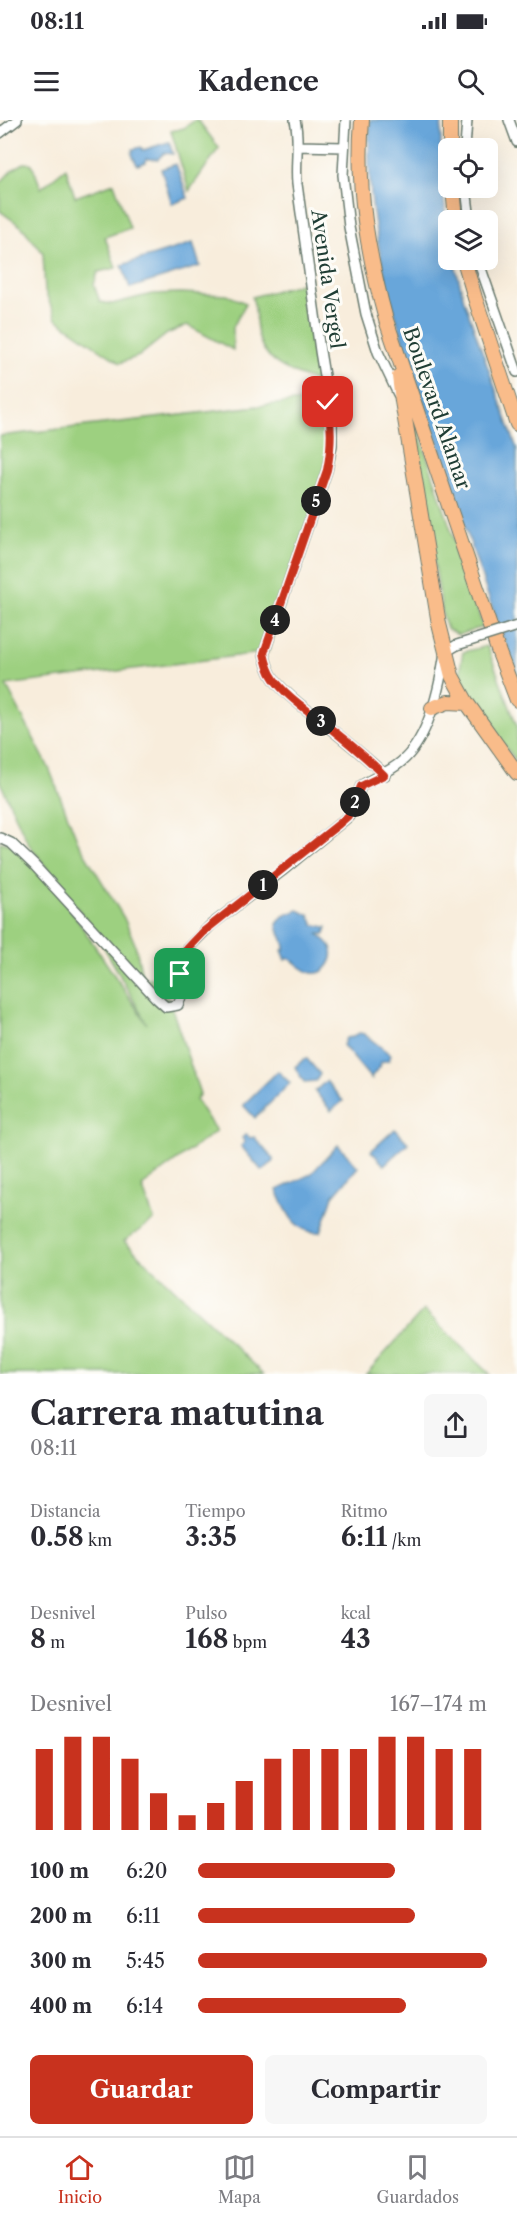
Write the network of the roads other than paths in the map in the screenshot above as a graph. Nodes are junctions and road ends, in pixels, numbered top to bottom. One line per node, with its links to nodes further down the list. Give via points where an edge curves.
1 (295, 120): 14 (street, Avenida Vergel)
2 (346, 120): 15 (street)
3 (362, 120): 18 (highway, Boulevard Alamar, via 363,214 374,274)
4 (450, 120): 10 (highway)
5 (455, 120): 11 (highway)
6 (466, 120): 12 (street)
7 (509, 120): 13 (street)
8 (13, 121): 9 (street)
9 (0, 133)
10 (450, 138)
11 (452, 138)
12 (465, 138)
13 (517, 142)
14 (298, 146): 15 (street); 28 (street, Avenida Vergel, via 297,184 332,445 327,470 264,653 273,678 284,690)
15 (344, 147): 20 (street, via 349,228 366,314 378,352)
16 (467, 270): 21 (highway)
17 (481, 270): 19 (street)
18 (397, 353): 20 (highway); 24 (highway, Boulevard Alamar)
19 (517, 372)
20 (402, 401): 23 (highway)
21 (517, 424)
22 (517, 626): 23 (street, bridge)
23 (451, 648): 25 (highway, via 452,676); 26 (street)
24 (517, 700)
25 (468, 704): 26 (highway, via 448,702); 27 (highway)
26 (432, 708): 28 (street, via 415,745 404,760)
27 (517, 773)
28 (384, 775): 29 (street, via 361,786 348,816 339,824 191,944 183,953 181,997 177,1005 166,1007 34,865)
29 (0, 838)

